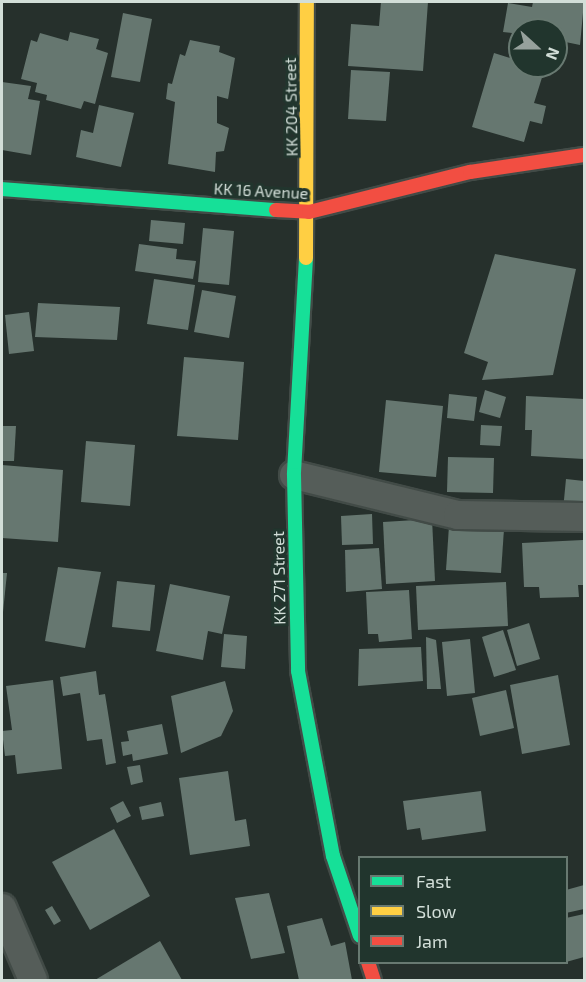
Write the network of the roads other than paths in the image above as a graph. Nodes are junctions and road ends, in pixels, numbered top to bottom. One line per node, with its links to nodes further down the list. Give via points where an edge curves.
1 (307, 2): 4 (street, KK 204 Street)
2 (585, 155): 4 (street, KK 16 Avenue, via 470,172)
3 (2, 189): 4 (street, KK 16 Avenue)
4 (309, 212): 5 (street, KK 271 Street)
5 (294, 475): 6 (street, via 458,515); 8 (street, KK 271 Street, via 298,671 333,856)
6 (585, 517)
7 (2, 908): 10 (street)
8 (358, 930)
9 (368, 964): 11 (street)
10 (33, 981)
11 (374, 981)

